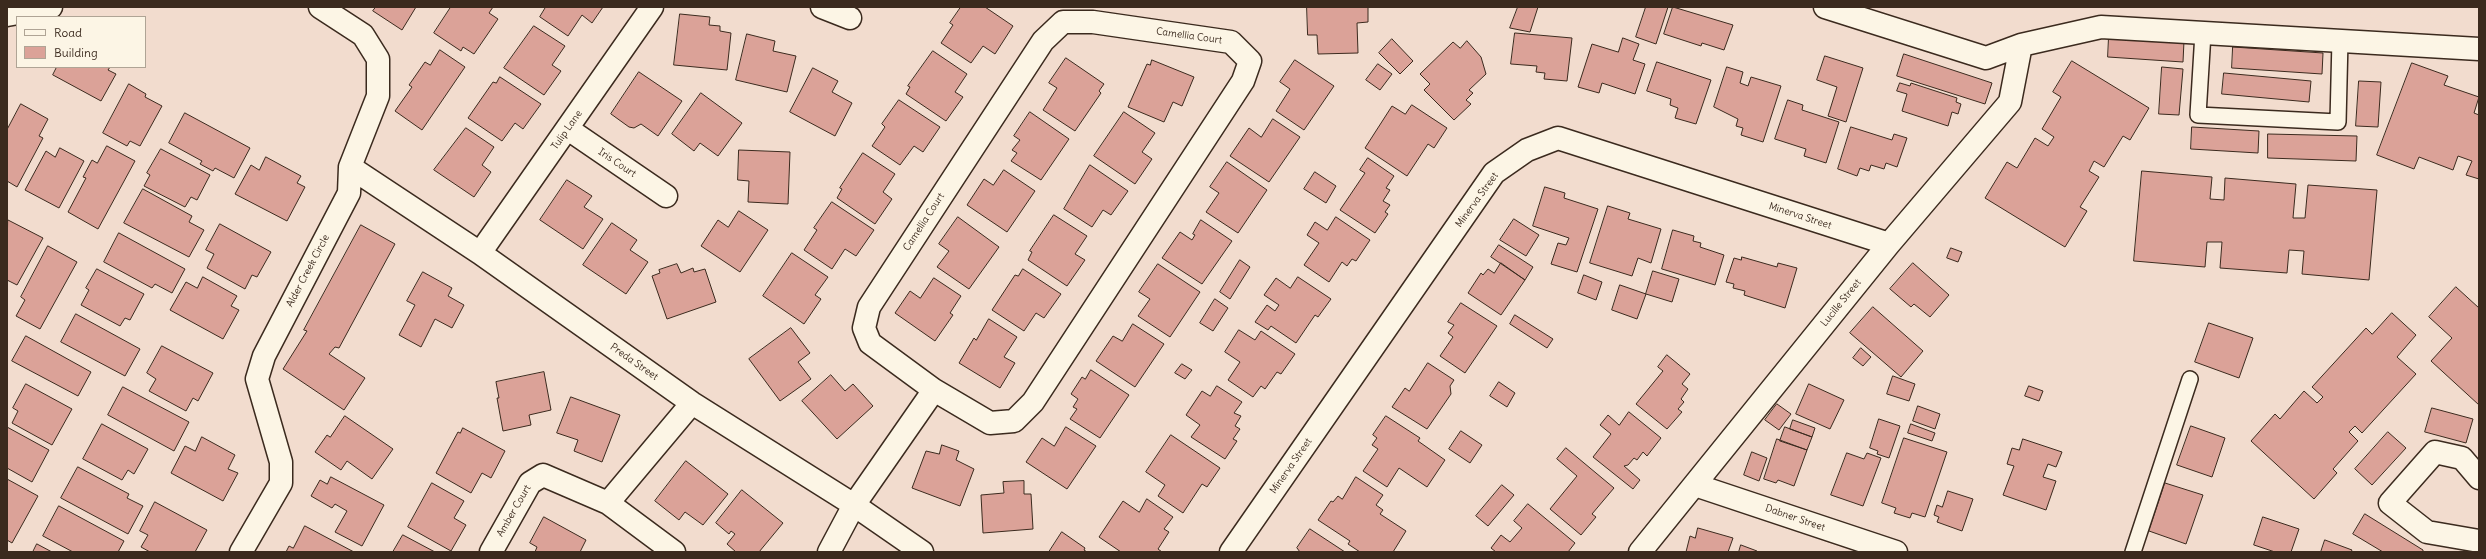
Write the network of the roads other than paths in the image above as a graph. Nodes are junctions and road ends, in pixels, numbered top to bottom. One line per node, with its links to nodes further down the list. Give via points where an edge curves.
1 (50, 7): 6 (street)
2 (320, 7): 13 (street, Alder Creek Circle, via 363,35 378,59 378,96)
3 (652, 7): 12 (street, Tulip Lane)
4 (822, 7): 7 (street)
5 (1825, 7): 10 (street, via 1986,58)
6 (7, 15)
7 (850, 18)
8 (2203, 33): 9 (street); 9 (lane, via 2198,115 2338,122); 10 (street, via 2101,27)
9 (2340, 40): 11 (street)
10 (2021, 45): 15 (street, Lucille Street, via 2010,102)
11 (2479, 49)
12 (568, 129): 14 (street, Iris Court); 16 (street, Tulip Lane)
13 (350, 166): 16 (street, Preda Street); 25 (street, Alder Creek Circle, via 349,193 264,356 257,379 281,462 281,483)
14 (666, 196)
15 (1889, 244): 21 (street, Lucille Street); 30 (street, Minerva Street, via 1558,138 1527,150 1494,173)
16 (480, 253): 19 (street, Preda Street)
17 (2190, 378): 33 (lane)
18 (934, 390): 18 (street, Camellia Court, via 990,423 1014,421 1034,402 1243,81 1250,62 1231,42 1093,22 1063,22 1042,41 869,307 864,328 870,344); 23 (street)
19 (692, 403): 22 (street); 23 (street, Preda Street)
20 (2479, 478): 24 (street, via 2462,458 2435,452 2390,503 2427,532)
21 (1695, 485): 31 (street, Lucille Street); 32 (street, Dabner Street)
22 (608, 503): 26 (street, Amber Court, via 543,475 530,483); 27 (street, Amber Court)
23 (854, 505): 28 (street); 29 (street, Preda Street)
24 (2479, 541)
25 (241, 552)
26 (491, 552)
27 (674, 552)
28 (829, 552)
29 (922, 552)
30 (1231, 552)
31 (1640, 552)
32 (1896, 552)
33 (2133, 552)

